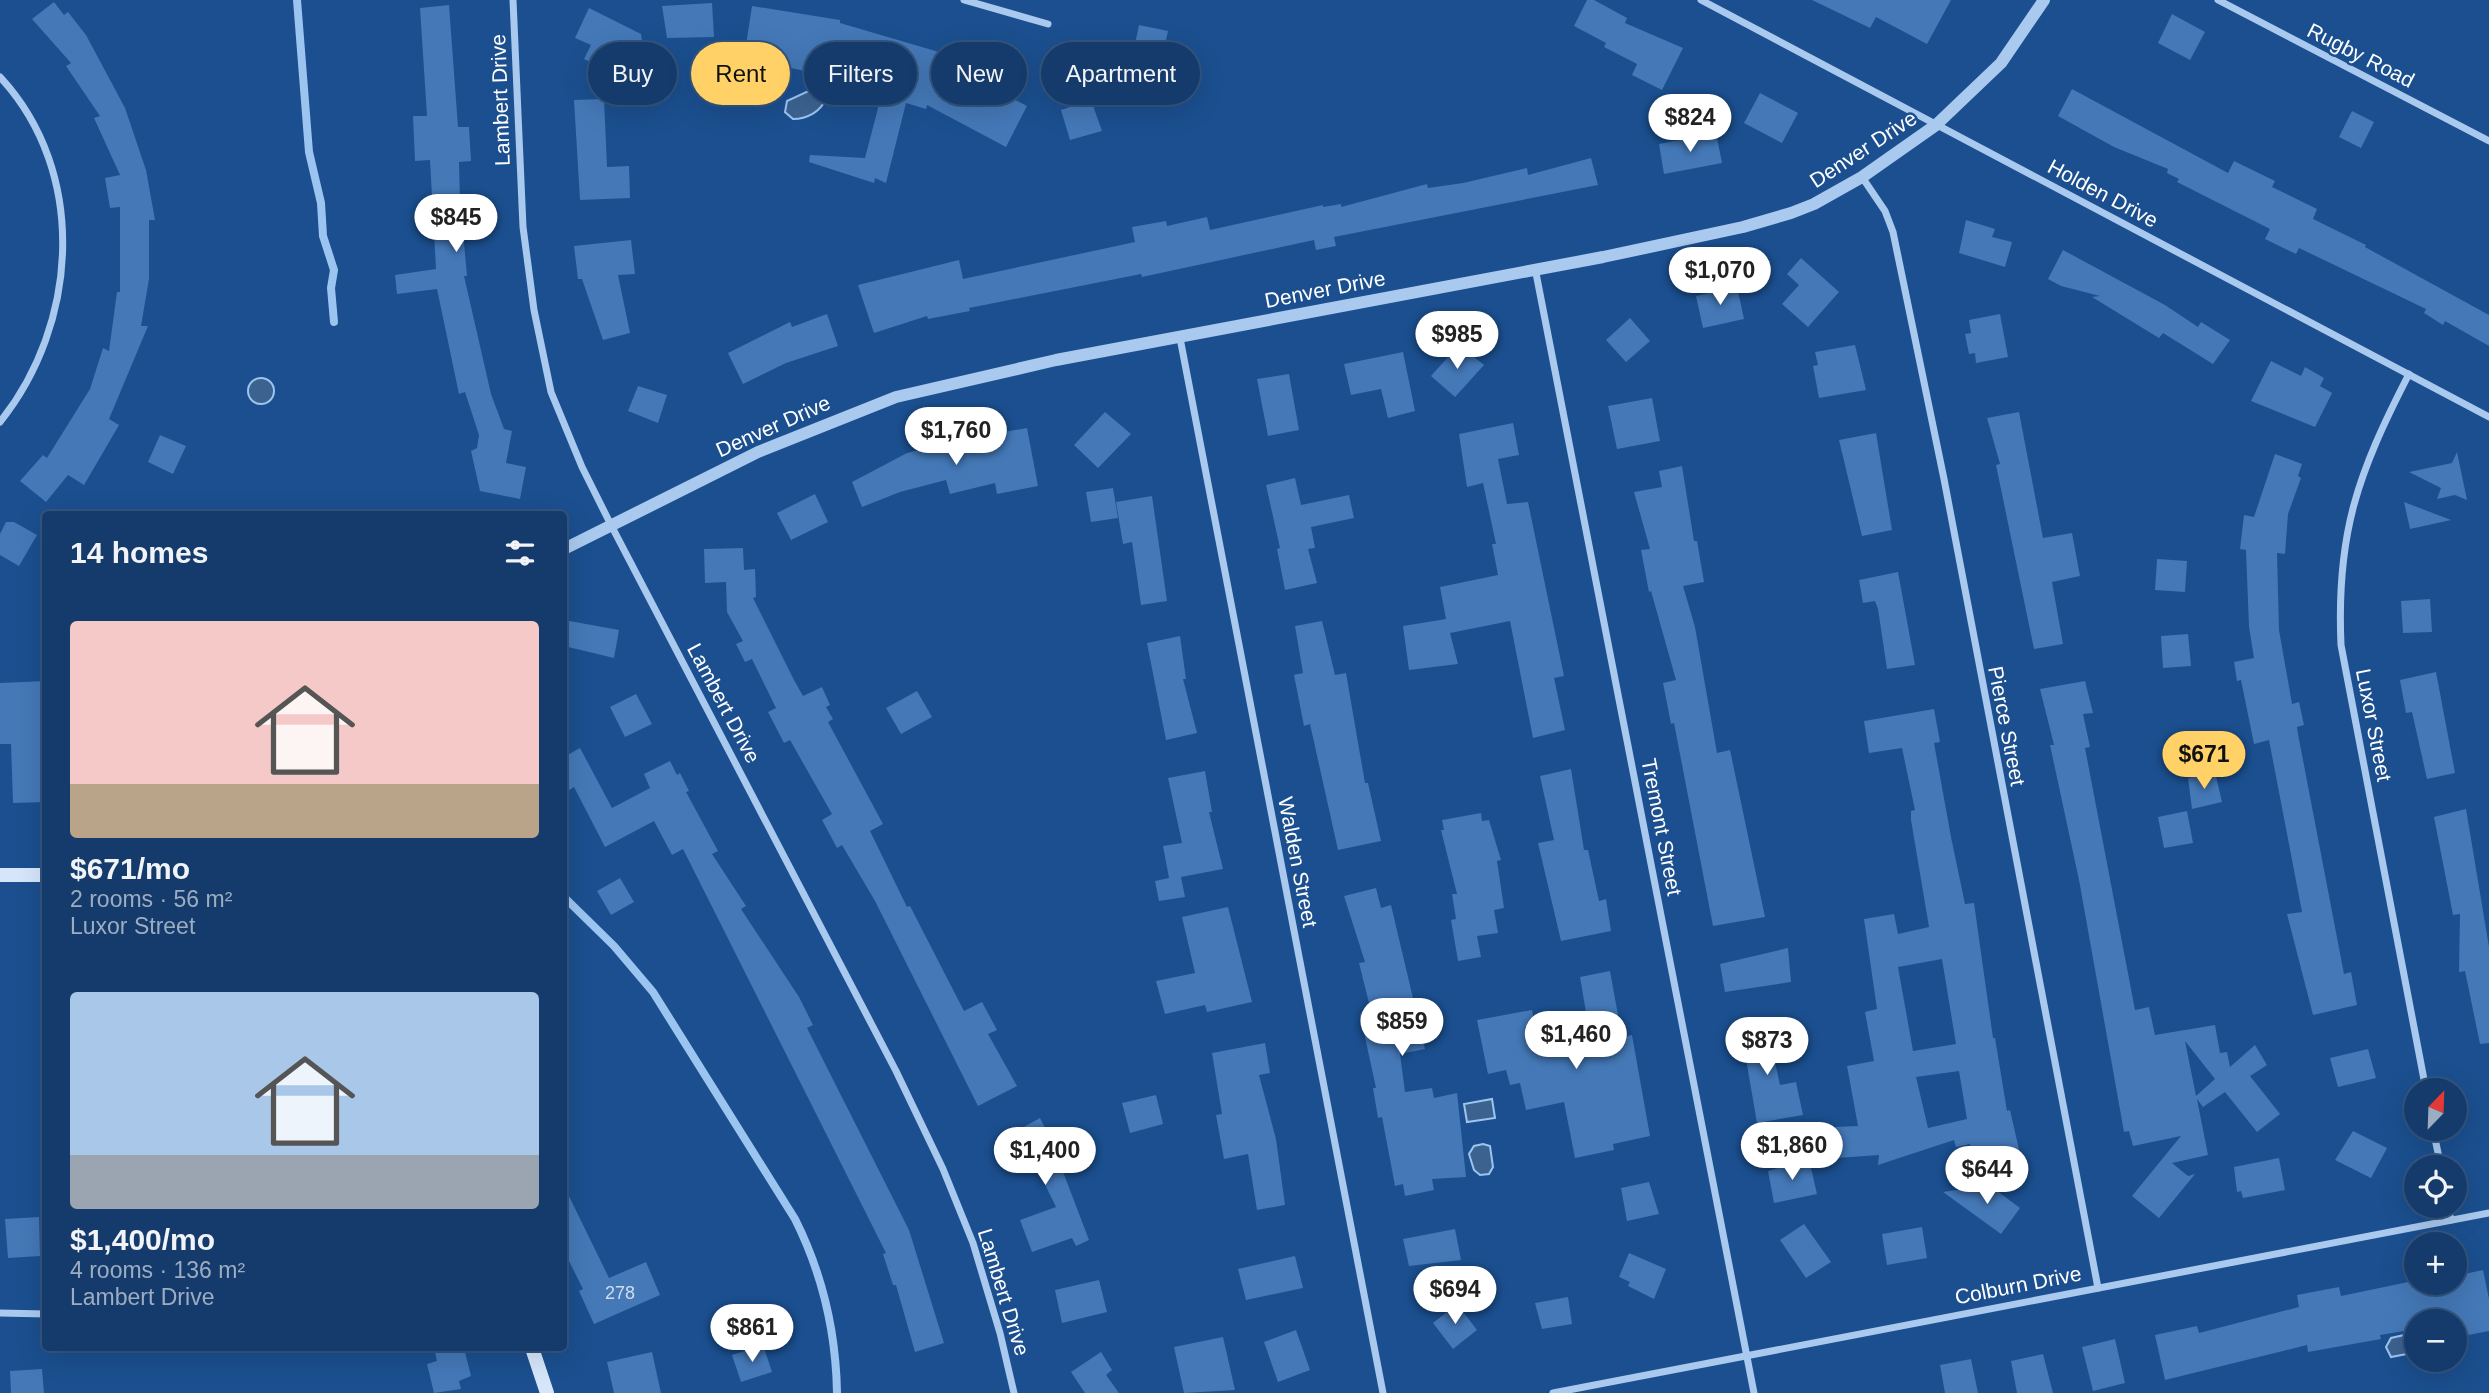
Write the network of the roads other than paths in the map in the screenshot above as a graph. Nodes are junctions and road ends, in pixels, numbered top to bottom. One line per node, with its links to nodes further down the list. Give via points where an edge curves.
1 (513, 0): 16 (street, Lambert Drive, via 523,227 534,310 551,392)
2 (964, 0): 6 (street)
3 (1701, 0): 8 (street, Holden Drive)
4 (2044, 0): 8 (street, Denver Drive, via 2001,63)
5 (2218, 0): 9 (street, Rugby Road)
6 (1048, 24)
7 (0, 77): 15 (street, via 33,126 50,163 65,241 57,306 42,354 30,381)
8 (1936, 125): 10 (street, Denver Drive); 13 (street, Holden Drive)
9 (2489, 141)
10 (1862, 177): 11 (street, Denver Drive, via 1814,204 1743,227); 23 (street, Pierce Street, via 1893,232)
11 (1535, 268): 12 (street, Denver Drive); 27 (street, Tremont Street)
12 (1180, 338): 16 (street, Denver Drive, via 896,397 758,452); 30 (street, Walden Street)
13 (2409, 374): 14 (street, Holden Drive); 20 (street, Luxor Street, via 2373,444 2355,497 2342,552 2339,594 2341,645)
14 (2489, 417)
15 (0, 422)
16 (611, 525): 17 (street, Denver Drive); 29 (street, Lambert Drive, via 943,1169 977,1254)
17 (567, 547)
18 (0, 874): 19 (main road)
19 (42, 876)
20 (2424, 1078)
21 (2489, 1213): 22 (street, Colburn Drive)
22 (2451, 1220): 23 (street, Colburn Drive)
23 (2098, 1288): 27 (street, Colburn Drive)
24 (0, 1313): 25 (street)
25 (42, 1314)
26 (532, 1351): 28 (main road)
27 (1746, 1356): 31 (street, Colburn Drive); 32 (street, Tremont Street)
28 (547, 1393)
29 (1014, 1393)
30 (1383, 1393)
31 (1553, 1393)
32 (1754, 1393)

